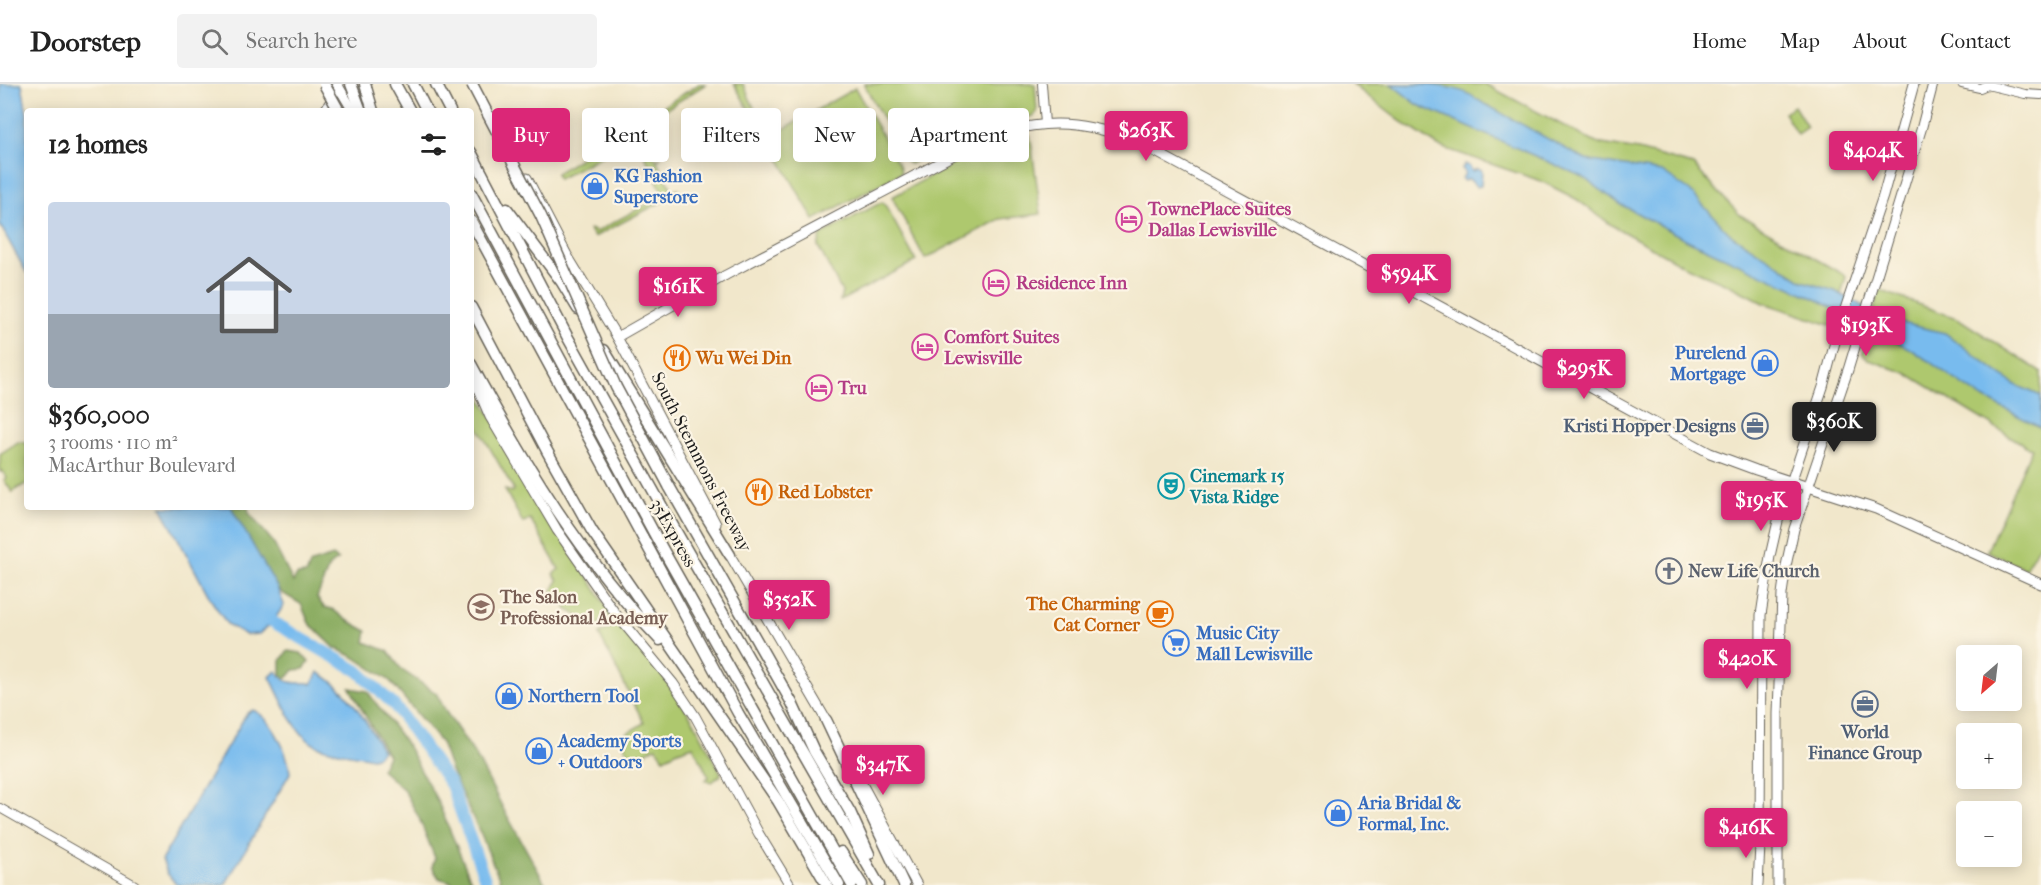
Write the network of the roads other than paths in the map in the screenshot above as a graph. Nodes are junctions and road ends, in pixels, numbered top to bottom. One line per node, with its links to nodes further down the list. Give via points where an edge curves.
1 (324, 84): 16 (highway, bridge)
2 (351, 84): 18 (highway)
3 (364, 84): 19 (highway)
4 (395, 84): 20 (highway)
5 (413, 84): 21 (highway)
6 (436, 84): 22 (highway)
7 (474, 84): 29 (main road, South Stemmons Freeway, via 567,255); 46 (highway, bridge, via 541,216 616,387 792,703 814,751 850,812)
8 (1042, 84): 23 (street)
9 (1914, 84): 32 (main road, via 1883,196)
10 (1933, 84): 33 (main road)
11 (1962, 84): 12 (street, via 1980,88)
12 (1987, 84): 14 (street)
13 (338, 85): 15 (street); 17 (main road)
14 (2041, 95)
15 (326, 108)
16 (337, 108)
17 (351, 108)
18 (360, 108)
19 (372, 108)
20 (408, 108)
21 (426, 108)
22 (448, 108)
23 (1045, 124): 29 (main road, via 1001,132 964,148); 32 (main road, via 1089,126 1132,139 1683,439 1710,453)
24 (474, 158): 25 (highway)
25 (489, 185): 34 (highway, via 561,281); 46 (highway, via 567,336 678,535)
26 (474, 198): 38 (highway, 35Express, via 662,548)
27 (474, 227): 43 (highway, via 727,692)
28 (474, 313): 36 (highway, via 592,531)
29 (617, 337): 34 (main road, South Stemmons Freeway)
30 (474, 369): 36 (highway, via 578,543 630,609)
31 (474, 380): 41 (main road, via 490,417 557,530 615,613 674,683)
32 (1791, 482): 33 (main road); 49 (main road, via 1774,536 1761,615)
33 (1809, 487): 35 (main road, via 1884,512); 50 (main road, via 1789,547 1782,594)
34 (730, 555): 37 (main road, South Stemmons Freeway)
35 (2041, 584)
36 (681, 662): 42 (highway, via 778,801)
37 (826, 720): 47 (highway); 48 (main road, South Stemmons Freeway)
38 (808, 806): 44 (highway, 35Express); 45 (highway)
39 (0, 808): 40 (street)
40 (135, 885)
41 (790, 885)
42 (827, 885)
43 (839, 885)
44 (852, 885)
45 (862, 885)
46 (881, 885)
47 (904, 885)
48 (917, 885)
49 (1758, 885)
50 (1778, 885)

